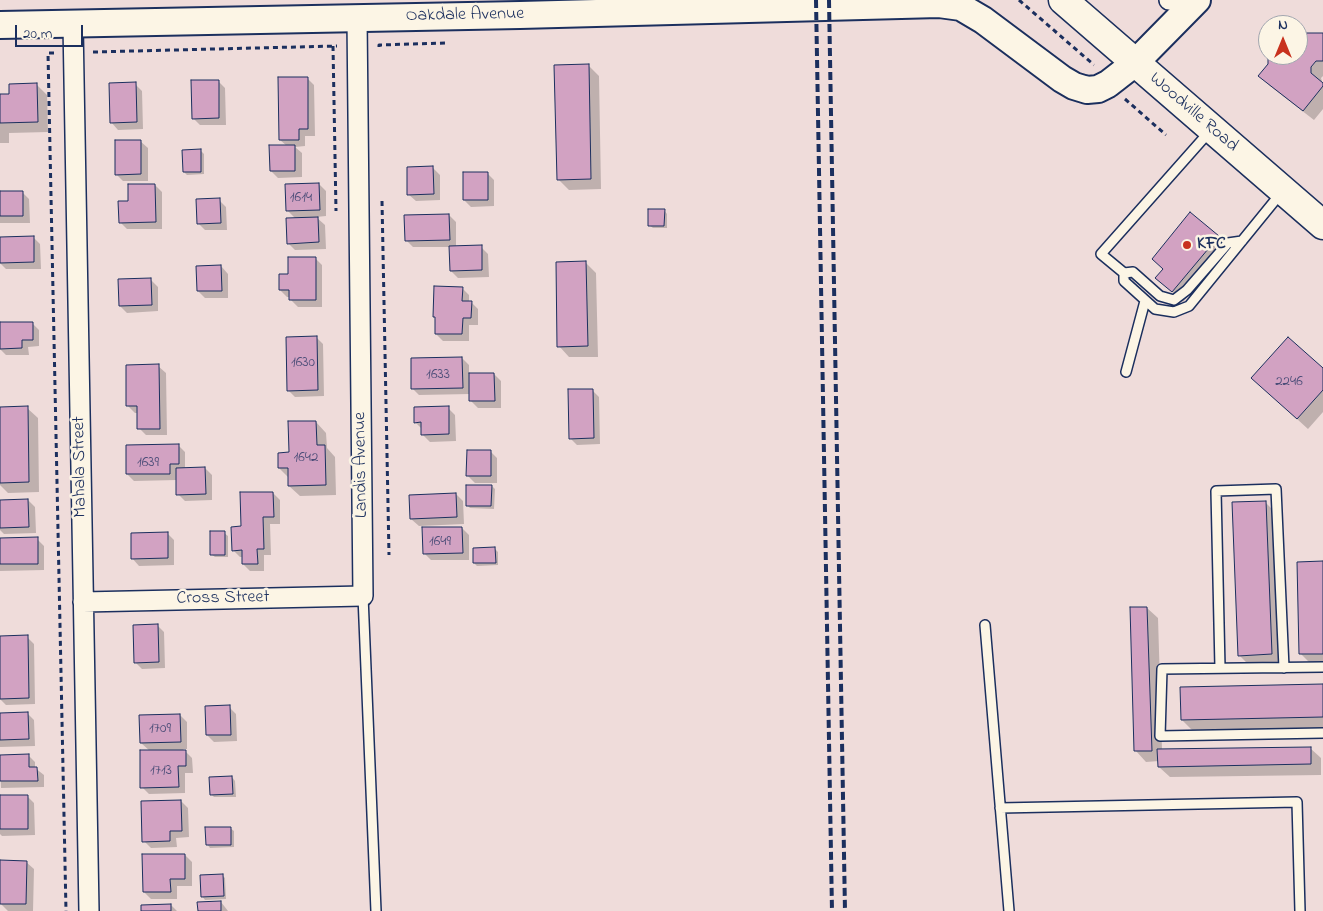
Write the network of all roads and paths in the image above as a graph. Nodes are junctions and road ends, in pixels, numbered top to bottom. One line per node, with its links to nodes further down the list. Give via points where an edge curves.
1 (1063, 0): 14 (main road, Woodville Road)
2 (1169, 0): 3 (street)
3 (1174, 0)
4 (1197, 0): 14 (street, Oakdale Avenue)
5 (512, 8): 6 (street, Oakdale Avenue); 14 (street, Oakdale Avenue, via 939,4 961,7 984,20 1062,79 1086,90 1108,84)
6 (357, 18): 7 (street, Oakdale Avenue); 24 (street, Landis Avenue)
7 (73, 24): 8 (street, Oakdale Avenue); 25 (street, Mahala Street)
8 (0, 26)
9 (447, 43): 13 (path, via 379,45)
10 (332, 46): 11 (path)
11 (95, 52)
12 (48, 53): 32 (path)
13 (379, 54)
14 (1135, 63): 15 (main road, Woodville Road)
15 (1212, 129): 16 (main road, Woodville Road); 20 (lane, via 1101,254)
16 (1283, 191): 18 (main road, Woodville Road); 19 (lane)
17 (382, 200): 23 (path)
18 (1323, 226)
19 (1242, 240): 20 (lane, via 1228,243 1187,290 1174,300 1160,296 1133,272); 21 (lane, via 1189,306 1174,312 1155,309)
20 (1124, 273): 21 (lane, via 1124,281)
21 (1145, 301): 22 (lane)
22 (1126, 372)
23 (389, 555)
24 (363, 596): 25 (street, Cross Street); 34 (lane, Landis Avenue)
25 (83, 602): 33 (street, Mahala Street)
26 (985, 625): 31 (lane)
27 (1323, 667): 29 (lane)
28 (1220, 668): 29 (lane); 29 (lane, via 1216,491 1276,489); 30 (lane, via 1162,669 1160,736)
29 (1284, 668)
30 (1323, 733)
31 (1000, 808): 35 (lane); 36 (lane, via 1298,802)
32 (66, 911)
33 (89, 911)
34 (376, 911)
35 (1009, 911)
36 (1300, 911)

